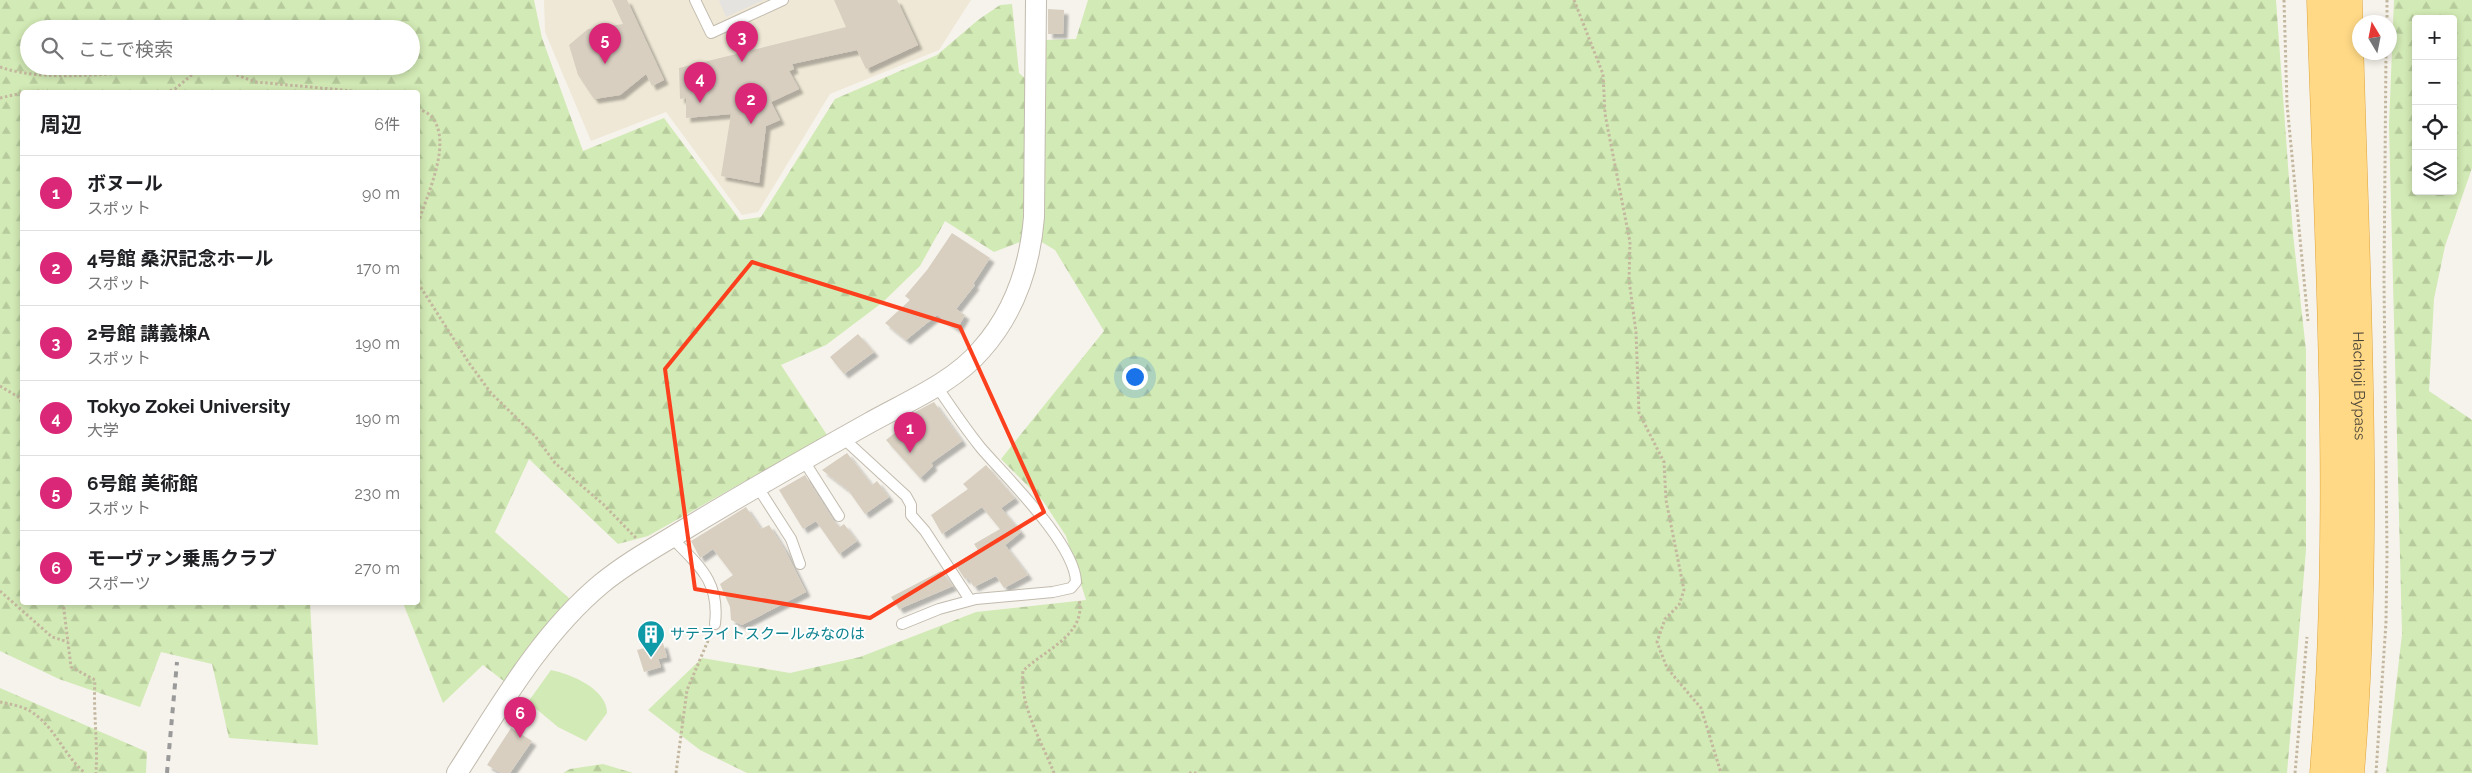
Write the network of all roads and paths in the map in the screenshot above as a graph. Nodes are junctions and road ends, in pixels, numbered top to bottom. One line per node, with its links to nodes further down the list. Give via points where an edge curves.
1 (783, 0): 6 (lane, via 711,33)
2 (1574, 0): 50 (path, via 1603,74 1605,114 1630,242 1629,280 1636,332 1639,413 1664,462 1666,500 1684,590 1678,605 1665,619 1657,642 1668,668 1701,708)
3 (2284, 0): 22 (path, via 2287,104)
4 (2321, 0): 33 (highway, Hachioji Bypass)
5 (2387, 0): 9 (path)
6 (697, 1)
7 (1035, 1): 23 (street, via 1032,247 1020,284 1001,325 968,363)
8 (2348, 2): 54 (highway, Hachioji Bypass, via 2358,318 2361,581)
9 (2388, 15)
10 (2386, 60): 55 (path, via 2387,564)
11 (0, 67): 12 (path)
12 (20, 71)
13 (192, 75): 15 (path)
14 (235, 75): 16 (path, via 256,82)
15 (172, 90)
16 (342, 90)
17 (20, 93): 18 (path)
18 (0, 98)
19 (420, 109): 20 (path, via 430,115 440,133 431,187)
20 (420, 218)
21 (420, 286): 31 (path, via 491,393 535,436 555,464 604,504)
22 (2309, 330)
23 (936, 385): 26 (street); 34 (lane, via 980,446 1057,538 1074,570)
24 (0, 386): 25 (path)
25 (20, 398)
26 (843, 438): 27 (street); 36 (lane, via 906,496 911,505 911,515)
27 (804, 461): 28 (street); 29 (lane)
28 (757, 486): 30 (street); 32 (lane, via 791,539)
29 (839, 516)
30 (672, 538): 31 (street); 38 (lane, via 700,567 714,590)
31 (648, 551): 45 (street, via 601,584 562,623 527,668)
32 (800, 564)
33 (2335, 582): 52 (highway); 53 (highway, Hachioji Bypass)
34 (1074, 586): 36 (lane, via 1053,592); 47 (path, via 1082,609 1078,620 1056,647 1023,671 1022,683 1030,714)
35 (0, 591): 41 (path, via 52,637)
36 (970, 600): 39 (lane)
37 (63, 605): 41 (path)
38 (715, 624): 46 (path, via 687,690)
39 (902, 624)
40 (2308, 630): 51 (path)
41 (68, 642): 44 (path, via 71,667 95,680)
42 (0, 702): 43 (path, via 30,711 57,736 73,763)
43 (85, 773)
44 (96, 773)
45 (457, 773)
46 (676, 773)
47 (1054, 773)
48 (1188, 773): 49 (path)
49 (1199, 773)
50 (1721, 773)
51 (2295, 773)
52 (2312, 773)
53 (2324, 773)
54 (2350, 773)
55 (2376, 773)

